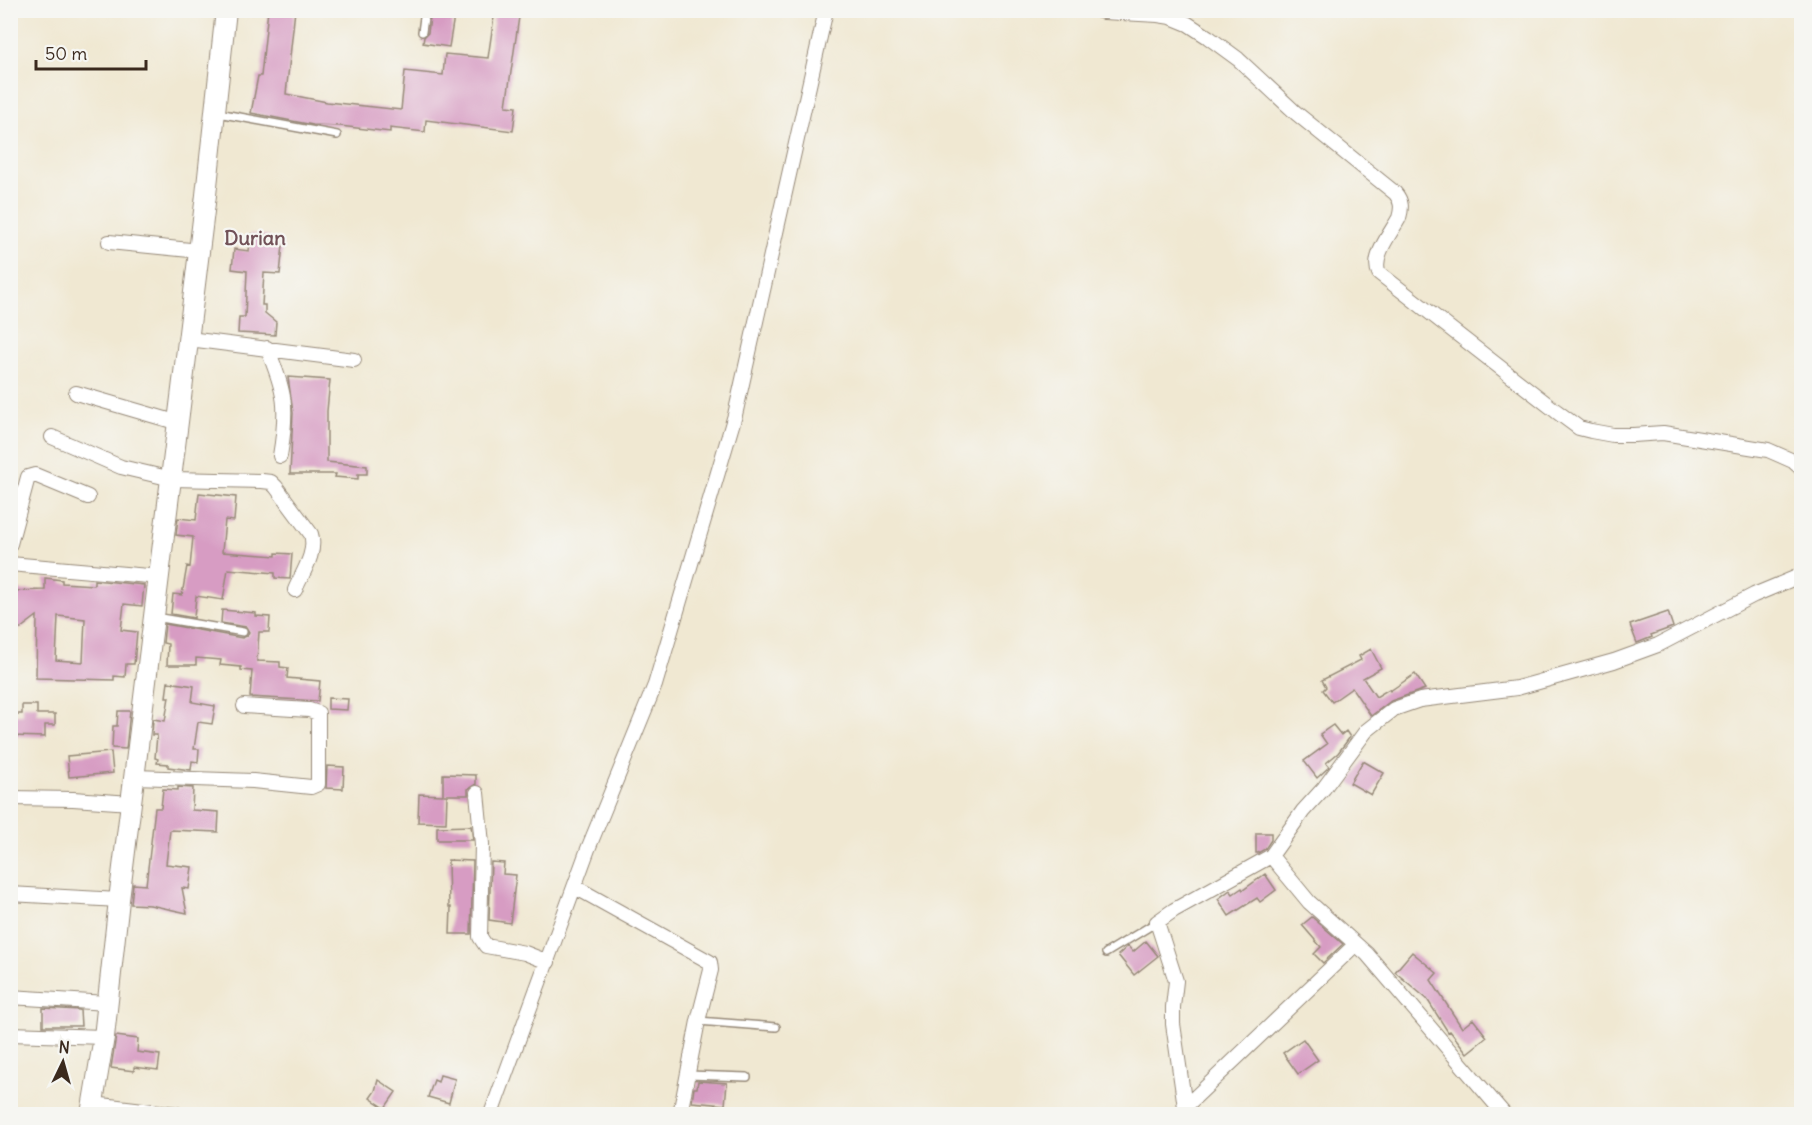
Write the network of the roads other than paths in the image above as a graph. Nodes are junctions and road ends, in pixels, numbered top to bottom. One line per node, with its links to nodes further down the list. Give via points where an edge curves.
1 (226, 10): 6 (main road)
2 (424, 10): 5 (lane)
3 (826, 10): 33 (street, via 735,415 655,685)
4 (1098, 10): 17 (street, via 1171,17 1188,24 1238,59 1296,113 1395,193 1400,198 1401,211 1377,258 1379,273 1579,428 1613,435 1663,433 1767,450)
5 (422, 32)
6 (216, 113): 7 (lane); 9 (main road)
7 (337, 135)
8 (109, 242): 9 (street)
9 (200, 251): 10 (main road)
10 (189, 339): 11 (street); 14 (main road)
11 (267, 348): 12 (street); 16 (street, via 279,376 285,408)
12 (354, 360)
13 (76, 393): 14 (street)
14 (179, 423): 18 (main road)
15 (52, 437): 18 (street, via 121,468)
16 (280, 456)
17 (1802, 469)
18 (172, 479): 23 (main road); 24 (street, via 262,481 276,487 313,539 312,552)
19 (88, 497): 20 (street, via 35,475 28,477)
20 (10, 544)
21 (10, 564): 23 (street)
22 (1802, 575): 32 (street, via 1658,645 1614,661 1517,688 1420,699 1394,709 1366,731)
23 (160, 577): 25 (main road)
24 (295, 590)
25 (155, 617): 26 (lane); 28 (main road)
26 (243, 632)
27 (244, 706): 28 (street, via 318,713 318,784 310,788 253,781)
28 (135, 777): 31 (main road)
29 (477, 793): 39 (street, via 482,844 480,937 486,946)
30 (10, 798): 31 (street)
31 (131, 803): 35 (main road)
32 (1271, 856): 36 (street); 37 (street, via 1309,902)
33 (575, 886): 39 (street); 42 (street, via 709,960 711,970)
34 (10, 894): 35 (street)
35 (119, 900): 41 (main road)
36 (1157, 922): 38 (lane); 49 (street, via 1176,981 1173,1024)
37 (1356, 944): 49 (street); 53 (street)
38 (1106, 953)
39 (548, 962): 51 (street)
40 (10, 997): 41 (street)
41 (107, 1003): 45 (main road)
42 (698, 1021): 43 (lane); 46 (street)
43 (776, 1027)
44 (10, 1034): 45 (street)
45 (104, 1037): 48 (main road)
46 (688, 1075): 47 (lane); 52 (street)
47 (747, 1077)
48 (92, 1109): 50 (street)
49 (1185, 1111)
50 (177, 1114)
51 (491, 1114)
52 (680, 1114)
53 (1504, 1114)

